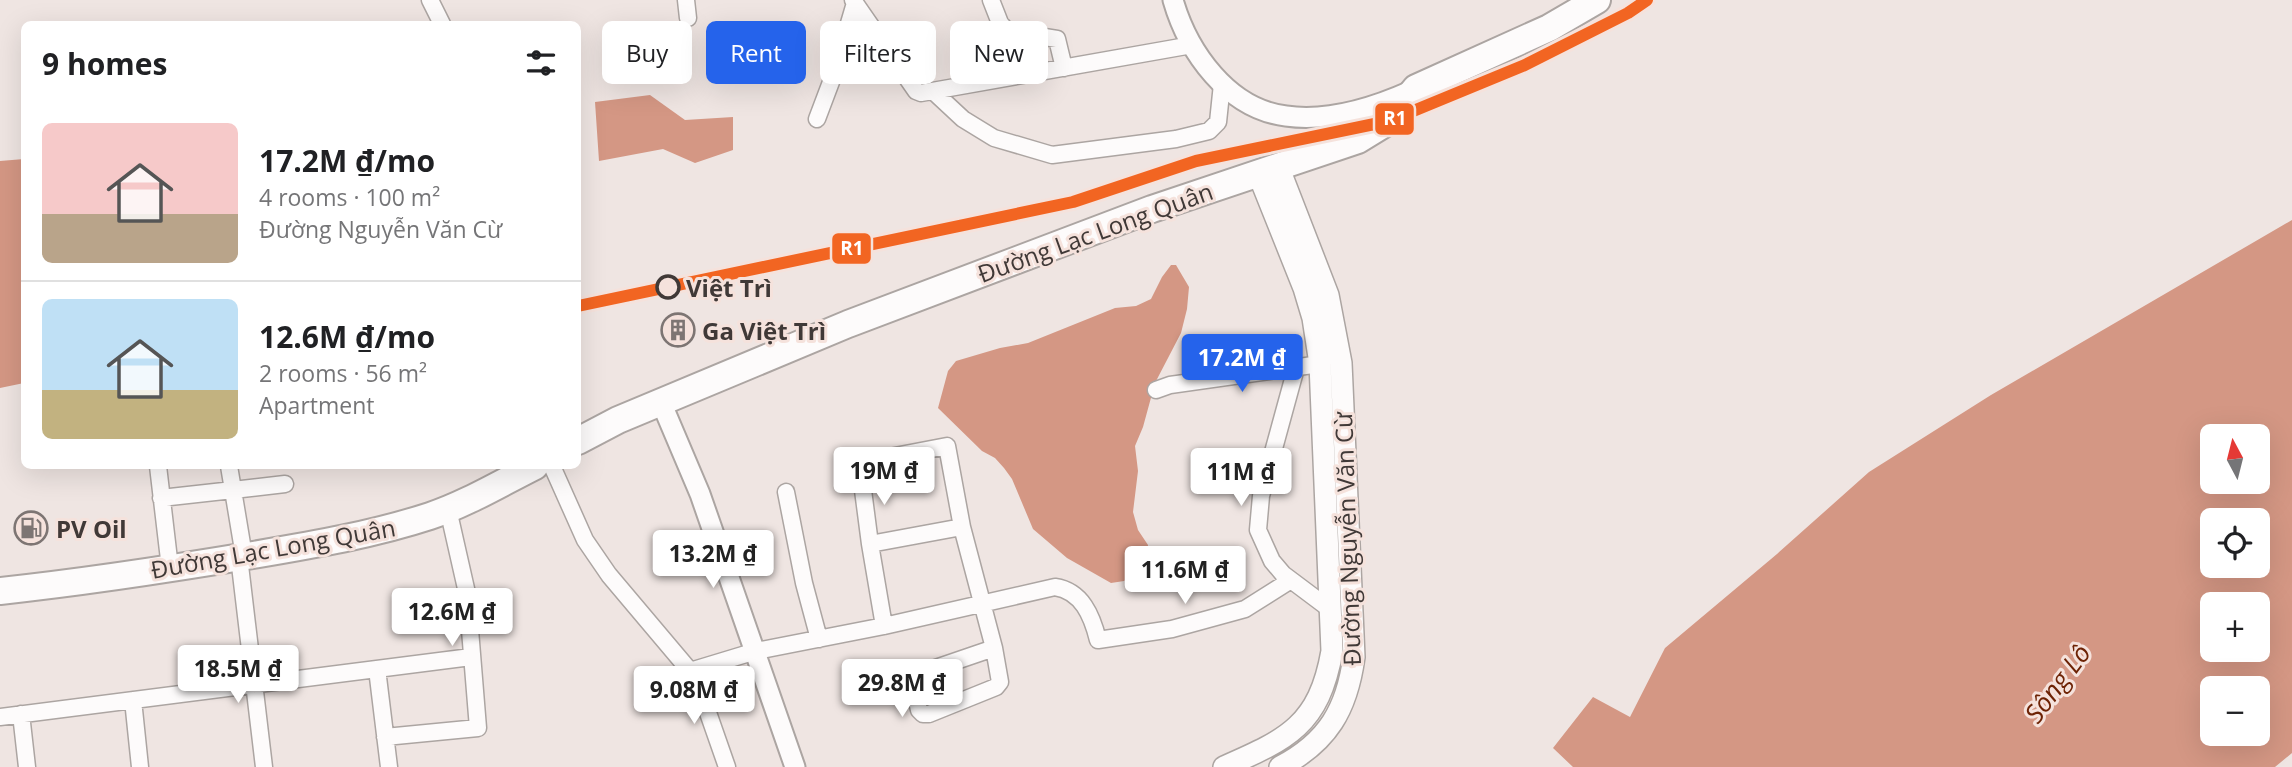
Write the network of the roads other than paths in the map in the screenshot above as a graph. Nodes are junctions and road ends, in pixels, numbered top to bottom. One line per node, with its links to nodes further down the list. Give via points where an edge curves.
1 (430, 0): 8 (street)
2 (686, 0): 7 (street)
3 (991, 0): 10 (street, via 1007,31 1057,39)
4 (1173, 0): 9 (street)
5 (1597, 0): 12 (highway, Đường Lạc Long Quân, via 1549,28)
6 (859, 2): 13 (street, via 916,91); 14 (street)
7 (688, 19)
8 (440, 21)
9 (1192, 45): 10 (street); 11 (street)
10 (1064, 68): 13 (street)
11 (1222, 84): 12 (street, via 1260,109 1286,117 1356,111); 13 (street, via 1218,122 1209,131 1052,155 994,138)
12 (1416, 88): 15 (highway, Đường Lạc Long Quân, via 1389,121 1358,140)
13 (934, 92)
14 (817, 119)
15 (1268, 170): 16 (main road, Đường Nguyễn Văn Cừ, via 1313,318); 19 (highway, Đường Lạc Long Quân, via 848,324); 25 (main road, Đường Nguyễn Văn Cừ, via 1328,295 1335,323 1341,363)
16 (1320, 363): 17 (street); 25 (main road, Đường Nguyễn Văn Cừ)
17 (1296, 368): 18 (street); 35 (street, via 1261,496 1258,530 1272,561)
18 (1156, 390)
19 (661, 402): 20 (highway, Đường Lạc Long Quân); 42 (street, via 701,494)
20 (581, 440)
21 (158, 469): 29 (street)
22 (230, 469): 27 (street)
23 (529, 469): 30 (highway, Đường Lạc Long Quân)
24 (553, 469): 45 (street, via 585,540 608,575)
25 (1337, 477): 38 (main road, Đường Nguyễn Văn Cừ); 58 (main road, Đường Nguyễn Văn Cừ, via 1354,657 1350,681 1344,701 1320,740)
26 (285, 484): 27 (street)
27 (233, 489): 29 (street); 33 (street)
28 (786, 492): 40 (street)
29 (162, 498): 34 (street)
30 (449, 509): 33 (highway, Đường Lạc Long Quân, via 328,542); 43 (street, via 467,593)
31 (962, 527): 32 (street); 32 (street, via 955,443 860,467); 37 (street)
32 (870, 544): 39 (street)
33 (242, 557): 34 (highway, Đường Lạc Long Quân); 46 (street)
34 (170, 568): 36 (highway, Đường Lạc Long Quân)
35 (1291, 580): 37 (street, via 1245,609 1172,629 1098,640 1082,600 1065,589 1055,587); 38 (street)
36 (0, 591)
37 (982, 604): 39 (street); 41 (street)
38 (1331, 610): 57 (main road, Đường Nguyễn Văn Cừ, via 1331,659 1312,708 1284,739)
39 (884, 626): 40 (street)
40 (818, 639): 42 (street)
41 (994, 648): 41 (street, via 918,674 913,683 919,710 929,714 996,687 1000,682)
42 (757, 651): 45 (street); 56 (street)
43 (471, 657): 44 (street); 50 (street, via 478,728)
44 (377, 669): 46 (street); 50 (street)
45 (690, 671): 55 (street)
46 (254, 685): 47 (street); 53 (street)
47 (133, 700): 48 (street); 52 (street)
48 (21, 714): 49 (street); 51 (street)
49 (0, 717)
50 (385, 737): 54 (street)
51 (27, 767)
52 (140, 767)
53 (264, 767)
54 (389, 767)
55 (727, 767)
56 (795, 767)
57 (1224, 767)
58 (1280, 767)

